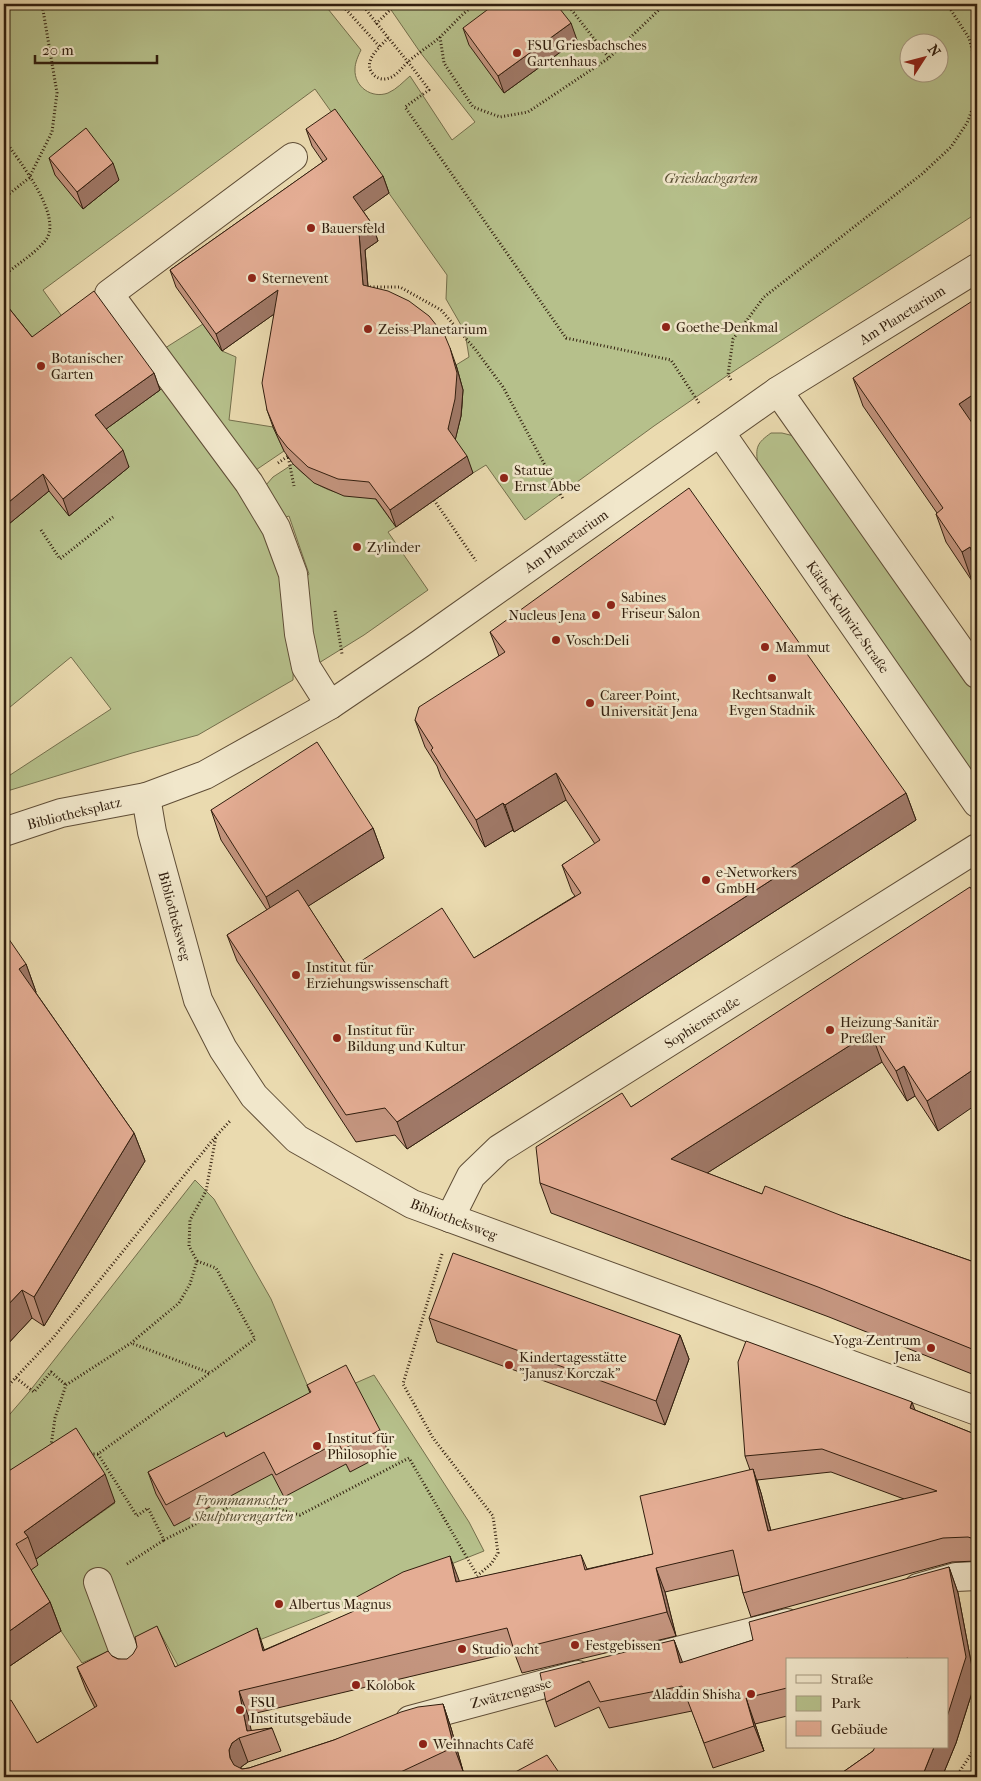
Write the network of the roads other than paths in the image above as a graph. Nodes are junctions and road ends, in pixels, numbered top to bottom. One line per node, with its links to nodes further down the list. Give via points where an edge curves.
1 (293, 157): 6 (street, via 109,294 249,483 276,528 294,574 299,634 306,667)
2 (977, 268): 3 (street, Am Planetarium)
3 (778, 392): 4 (street, Am Planetarium); 5 (street)
4 (720, 432): 6 (street, Am Planetarium); 8 (street, Käthe-Kollwitz-Straße)
5 (977, 674)
6 (330, 705): 7 (street, Am Planetarium, via 205,775)
7 (146, 797): 9 (street, Bibliotheksplatz, via 61,813); 11 (street, Bibliotheksweg, via 152,832 198,1000 223,1049 254,1096 297,1139 412,1204)
8 (977, 802)
9 (4, 832)
10 (977, 848): 11 (street, Sophienstraße, via 499,1149 471,1176)
11 (450, 1218): 12 (street, Bibliotheksweg)
12 (977, 1412)
13 (977, 1576): 15 (street, via 956,1577)
14 (98, 1582): 17 (street)
15 (890, 1595)
16 (815, 1616): 18 (street, Zwätzengasse, via 508,1693)
17 (130, 1668)
18 (388, 1728)

